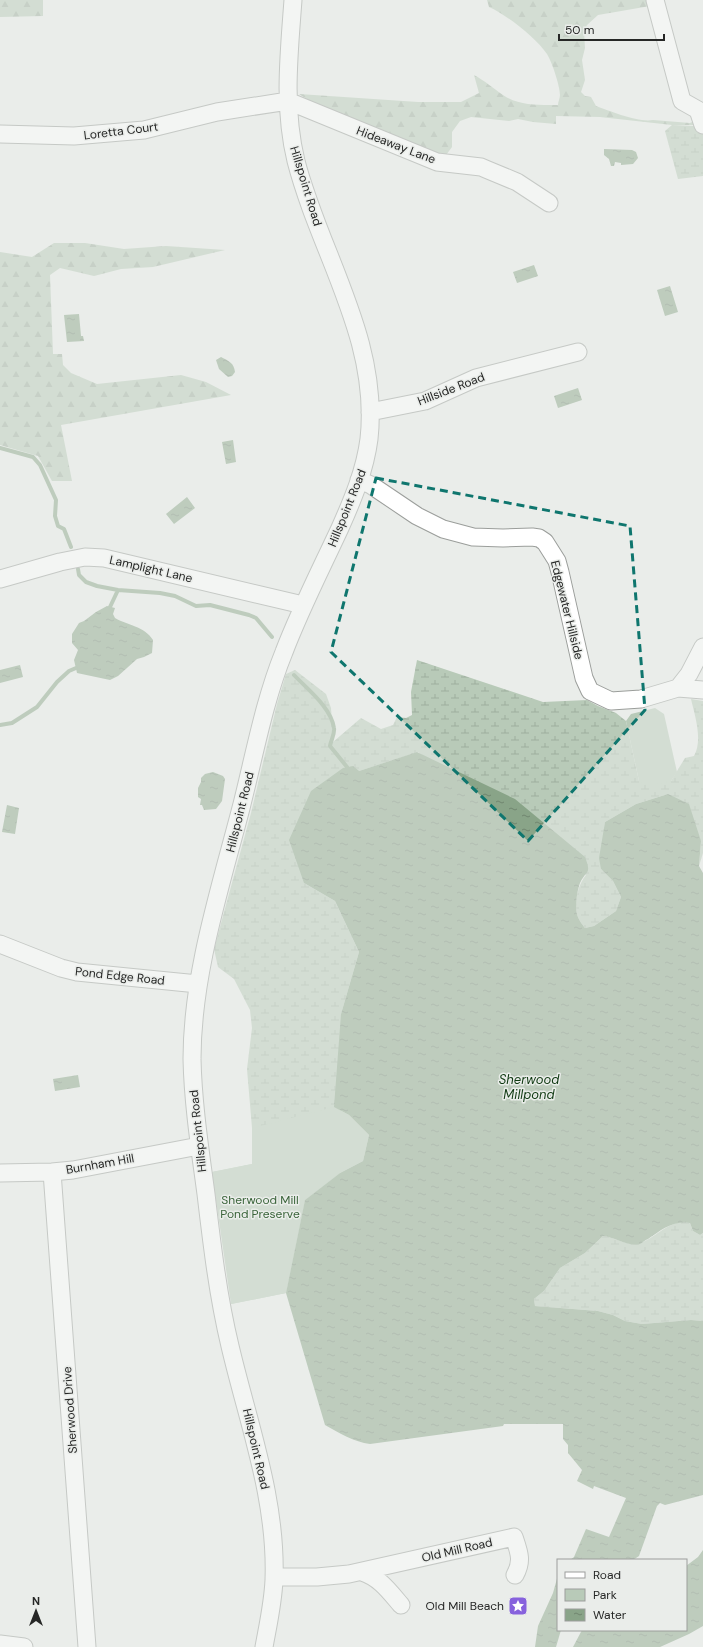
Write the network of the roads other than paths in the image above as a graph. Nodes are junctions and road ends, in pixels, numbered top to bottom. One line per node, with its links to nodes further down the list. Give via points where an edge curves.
1 (293, 0): 3 (street, Hillspoint Road)
2 (655, 0): 4 (street, via 682,101)
3 (288, 101): 5 (street, Loretta Court, via 217,112 144,130 74,136); 6 (street, Hideaway Lane, via 437,162 481,167 517,182); 8 (street, Hillspoint Road, via 292,142 303,186 362,346)
4 (701, 114)
5 (0, 134)
6 (548, 203)
7 (578, 352): 8 (street, Hillside Road, via 476,378 426,401)
8 (370, 412): 9 (street, Hillspoint Road, via 369,441)
9 (360, 480): 11 (street, Hillspoint Road); 13 (street, Edgewater Hillside, via 444,529 473,538 532,536 545,542 557,561 584,678 590,691 611,701 641,699)
10 (0, 579): 11 (street, Lamplight Lane, via 60,562 85,557 104,558)
11 (303, 605): 16 (street, Hillspoint Road, via 282,656 270,695)
12 (703, 647): 13 (street, via 689,674)
13 (678, 688): 14 (street, Edgewater Hillside)
14 (703, 690)
15 (0, 944): 16 (street, Pond Edge Road, via 76,972)
16 (198, 984): 17 (street, Hillspoint Road, via 192,1026 192,1075)
17 (199, 1146): 18 (street, Burnham Hill); 22 (street, Hillspoint Road, via 221,1307 267,1498)
18 (52, 1172): 19 (street, Burnham Hill); 26 (street, Sherwood Drive)
19 (0, 1173)
20 (362, 1572): 21 (street, Old Mill Road, via 514,1537 520,1558); 22 (street, Old Mill Road, via 317,1577); 23 (street, via 377,1579)
21 (516, 1575)
22 (274, 1577): 27 (street, Hillspoint Road)
23 (401, 1605)
24 (0, 1644): 25 (street)
25 (24, 1647)
26 (87, 1647)
27 (264, 1647)

